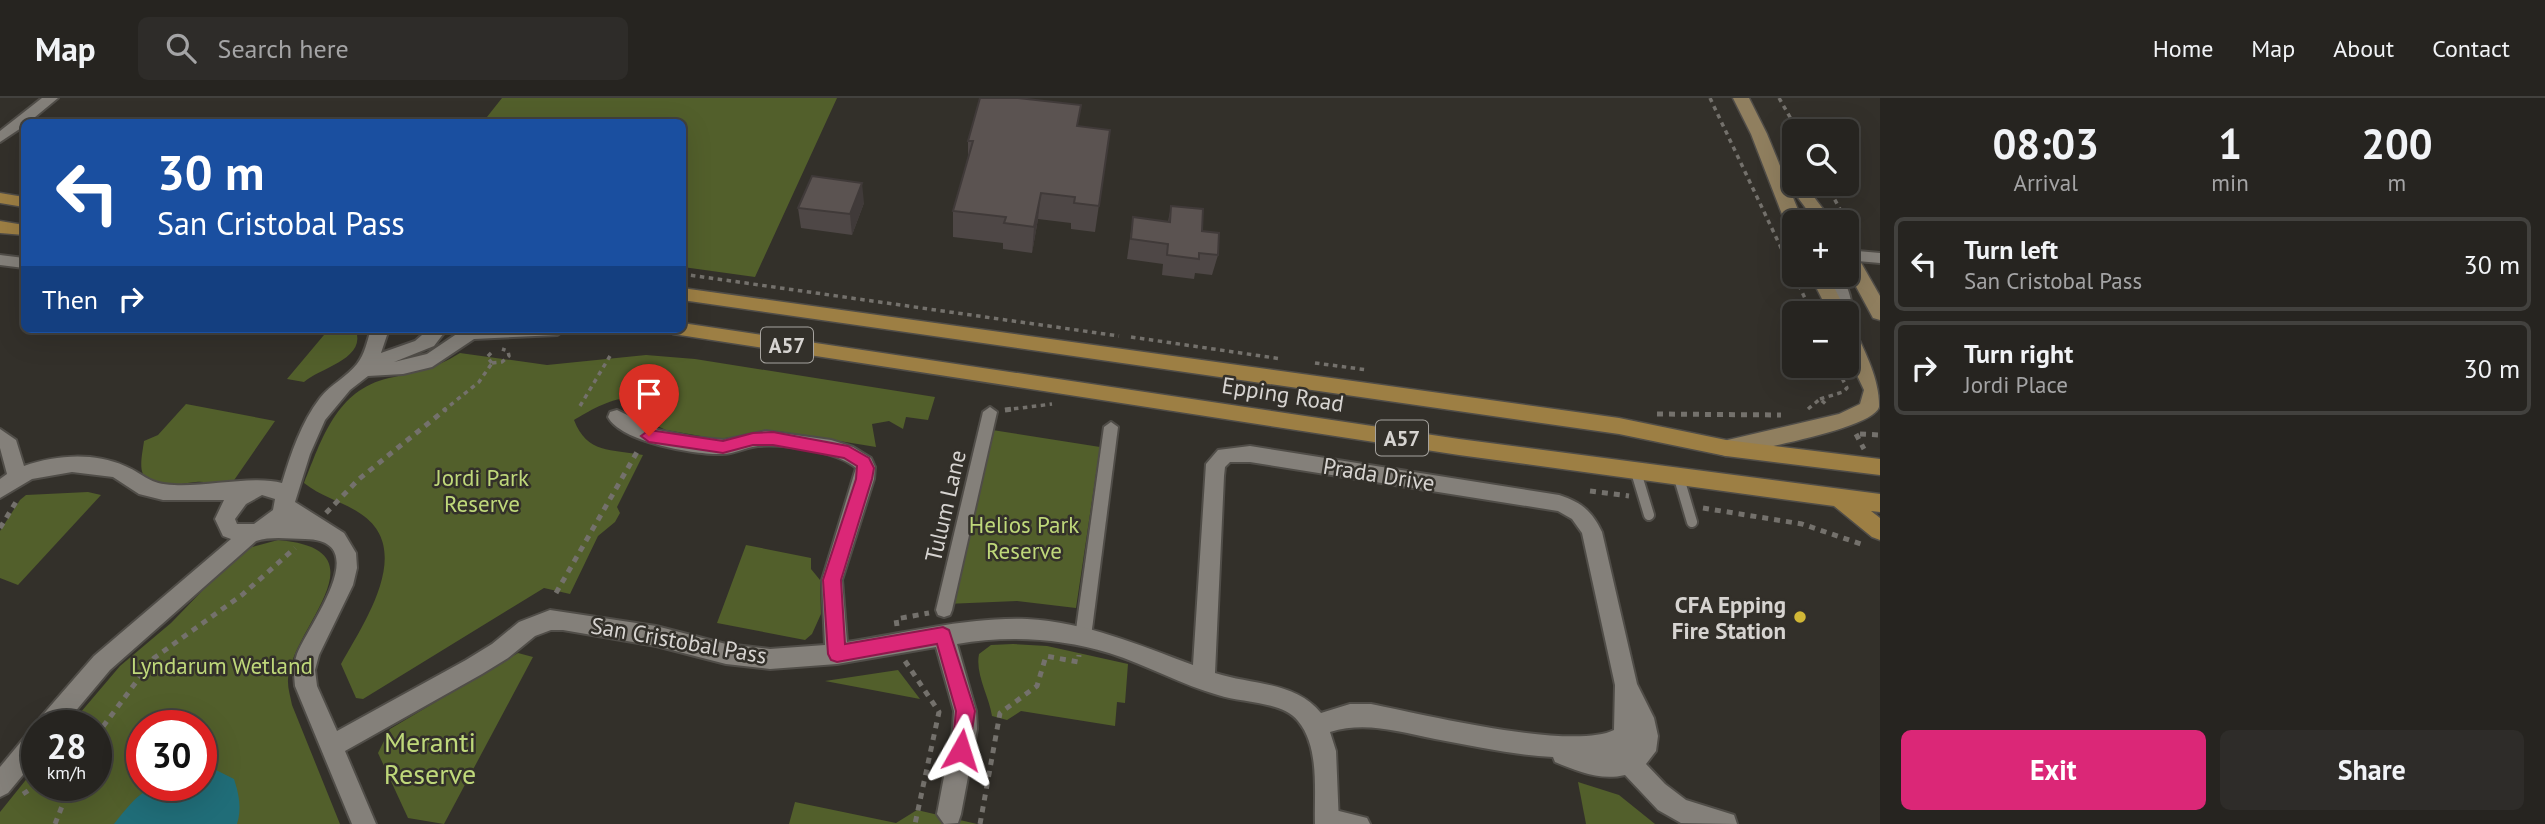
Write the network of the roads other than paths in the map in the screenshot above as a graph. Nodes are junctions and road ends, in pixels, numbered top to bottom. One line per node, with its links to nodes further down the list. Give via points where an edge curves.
1 (51, 98): 3 (street)
2 (1741, 98): 5 (main road)
3 (24, 119)
4 (21, 122): 6 (street)
5 (1759, 134): 7 (main road); 10 (main road)
6 (0, 138)
7 (1782, 165)
8 (0, 198): 9 (main road)
9 (21, 202)
10 (1789, 210)
11 (0, 227): 12 (main road)
12 (21, 230)
13 (1859, 255): 14 (street)
14 (1880, 258)
15 (0, 260): 16 (street)
16 (21, 263)
17 (1859, 275): 19 (main road)
18 (686, 295): 34 (main road, Epping Road / A57, via 1619,426)
19 (1880, 313)
20 (686, 330): 36 (main road, Epping Road / A57)
21 (379, 333): 27 (street)
22 (382, 333): 25 (street, via 394,347)
23 (435, 333): 25 (street, via 429,341)
24 (471, 333): 27 (street, via 421,364)
25 (408, 350): 27 (street, via 384,358)
26 (1859, 358): 28 (main road)
27 (360, 374): 33 (street, via 321,407)
28 (1877, 396): 34 (main road, via 1869,408 1844,421)
29 (990, 412): 52 (street, Tulum Lane)
30 (617, 417): 55 (street, via 649,436 723,447 773,439 848,452 864,462 864,479 832,580)
31 (1111, 427): 54 (street)
32 (0, 436): 37 (street, via 9,445)
33 (302, 446): 40 (street, via 291,462); 43 (street)
34 (1726, 448): 35 (main road, Epping Road / A57)
35 (1880, 467)
36 (1636, 472): 38 (main road, Epping Road / A57); 45 (lane)
37 (17, 476): 39 (street); 41 (street, via 50,467 87,466 119,471 148,490)
38 (1679, 478): 42 (main road, Epping Road / A57); 47 (lane)
39 (0, 489)
40 (258, 489): 41 (street); 43 (street, via 279,489); 46 (street, via 231,506)
41 (181, 493): 46 (street, via 201,497 217,507)
42 (1840, 498): 44 (main road, Epping Road); 50 (main road)
43 (287, 503): 48 (street); 49 (street, via 278,520)
44 (1880, 503)
45 (1649, 515)
46 (226, 522): 49 (street, via 235,533); 51 (street, via 220,541)
47 (1692, 522)
48 (320, 531): 49 (street); 59 (street, via 337,538 347,555 340,593 304,669 306,686)
49 (256, 532): 51 (street)
50 (1878, 538)
51 (192, 583): 57 (street, via 102,663)
52 (944, 610)
53 (943, 635): 54 (street, San Cristobal Pass, via 1030,629); 55 (street, San Cristobal Pass); 63 (street, via 965,711)
54 (1083, 636): 56 (street, San Cristobal Pass)
55 (837, 654): 59 (street, San Cristobal Pass, via 747,657 656,636 550,620 527,629 474,667)
56 (1203, 680): 58 (street, San Cristobal Pass, via 1290,701); 60 (street, Prada Drive, via 1216,464 1225,455 1239,453 1569,506 1585,518 1592,532 1626,685 1646,736 1644,751)
57 (62, 710)
58 (1316, 725): 60 (street, via 1350,715 1371,715 1538,746 1595,765 1615,767); 64 (street, via 1325,759)
59 (332, 746): 65 (street)
60 (1623, 754): 67 (street, via 1670,807)
61 (21, 759): 62 (street)
62 (0, 785)
63 (949, 814)
64 (1327, 821): 66 (street)
65 (364, 824)
66 (1361, 824)
67 (1726, 824)

